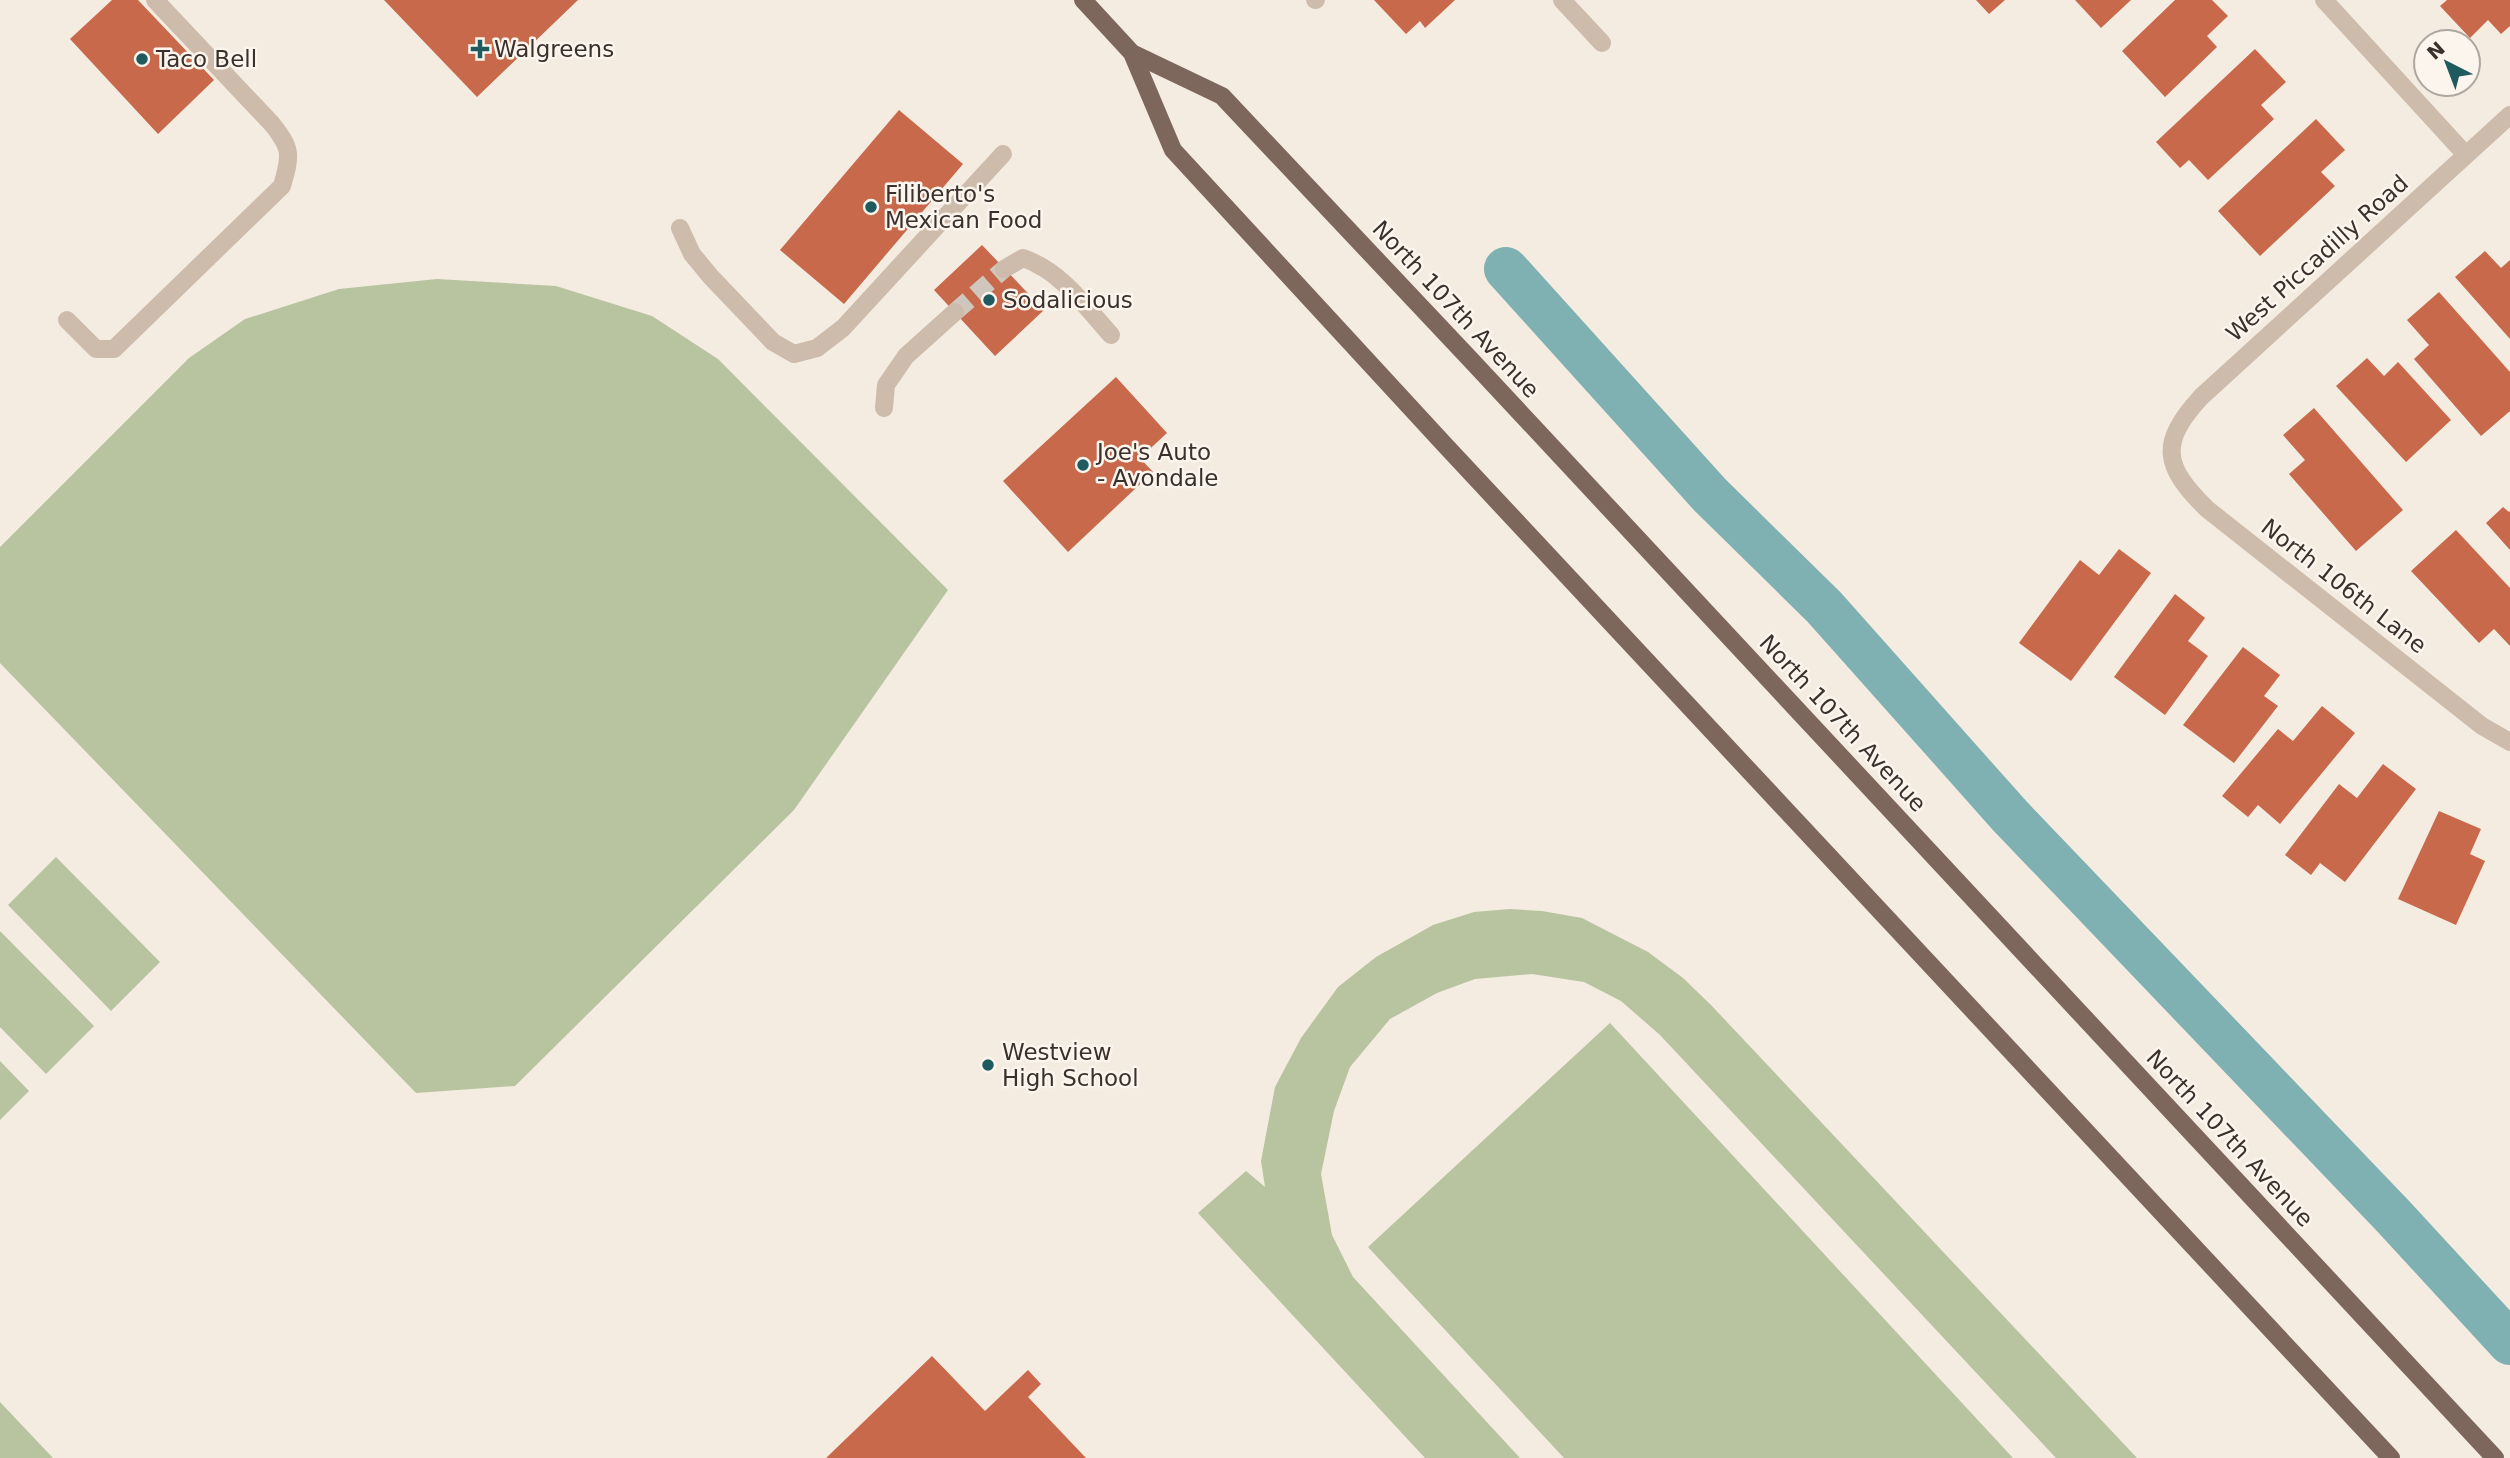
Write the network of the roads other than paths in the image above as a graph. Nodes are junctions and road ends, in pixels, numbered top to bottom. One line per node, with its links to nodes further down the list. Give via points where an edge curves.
1 (155, 0): 13 (street, via 272,124 287,143 288,165 282,186 114,349 96,349)
2 (1083, 0): 6 (main road, North 107th Avenue)
3 (1562, 0): 5 (street)
4 (2324, 0): 9 (street)
5 (1602, 43)
6 (1132, 53): 18 (main road, North 107th Avenue, via 1173,150); 19 (main road, North 107th Avenue, via 1222,96)
7 (2510, 114): 9 (street, West Piccadilly Road)
8 (1003, 154): 10 (street, via 843,328 817,348 794,354 773,342 711,277 692,254)
9 (2466, 155): 16 (street, West Piccadilly Road, via 2201,397 2180,421)
10 (680, 228)
11 (1004, 269): 14 (street, via 1023,258 1041,264 1058,276)
12 (954, 313): 15 (street, via 906,356 886,385)
13 (66, 320)
14 (1111, 335)
15 (884, 408)
16 (2171, 447): 17 (street, North 106th Lane, via 2183,482 2207,509 2482,726)
17 (2510, 742)
18 (2391, 1458)
19 (2495, 1458)

